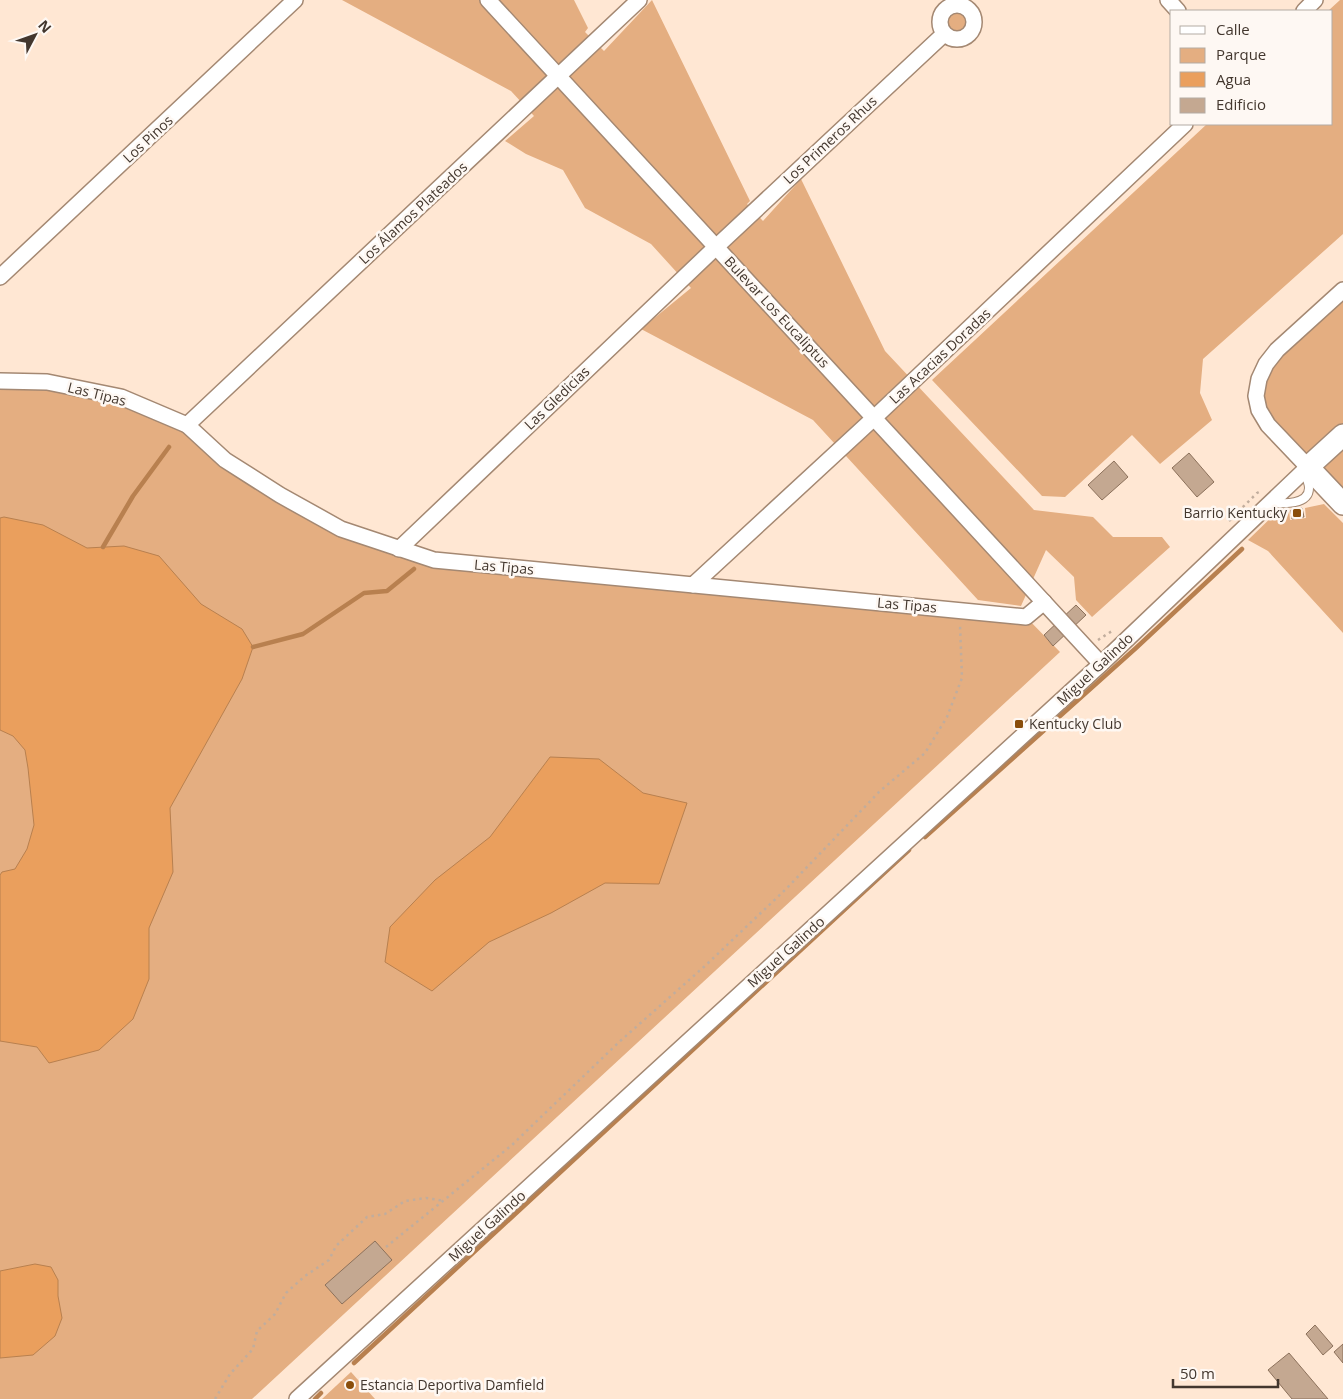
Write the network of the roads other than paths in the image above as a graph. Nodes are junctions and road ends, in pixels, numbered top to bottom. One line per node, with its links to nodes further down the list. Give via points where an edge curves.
1 (295, 0): 12 (street, Los Pinos)
2 (488, 0): 9 (street, Bulevar Los Eucaliptus)
3 (639, 0): 9 (street, Los Álamos Plateados)
4 (1168, 0): 6 (street)
5 (1316, 0): 7 (street)
6 (1177, 10)
7 (1305, 10)
8 (944, 34): 11 (street, Los Primeros Rhus)
9 (558, 76): 11 (street, Bulevar Los Eucaliptus); 16 (street, Los Álamos Plateados)
10 (1184, 125): 15 (street, Las Acacias Doradas)
11 (716, 247): 15 (street, Bulevar Los Eucaliptus); 20 (street, Las Gledicias)
12 (0, 277)
13 (1343, 290): 18 (street, via 1277,350 1258,379 1256,396 1259,410 1268,425)
14 (0, 381): 16 (street, Las Tipas, via 47,382 121,398)
15 (874, 418): 21 (street, Las Acacias Doradas); 22 (street, Bulevar Los Eucaliptus)
16 (187, 425): 20 (street, Las Tipas, via 225,460 280,495 341,529)
17 (1343, 435): 18 (street)
18 (1308, 467): 19 (street); 23 (street, Miguel Galindo)
19 (1343, 504)
20 (398, 550): 21 (street, Las Tipas, via 434,560)
21 (693, 585): 22 (street, Las Tipas, via 1026,617)
22 (1044, 602): 23 (street, Bulevar Los Eucaliptus)
23 (1101, 664): 24 (street, Miguel Galindo)
24 (296, 1399)

